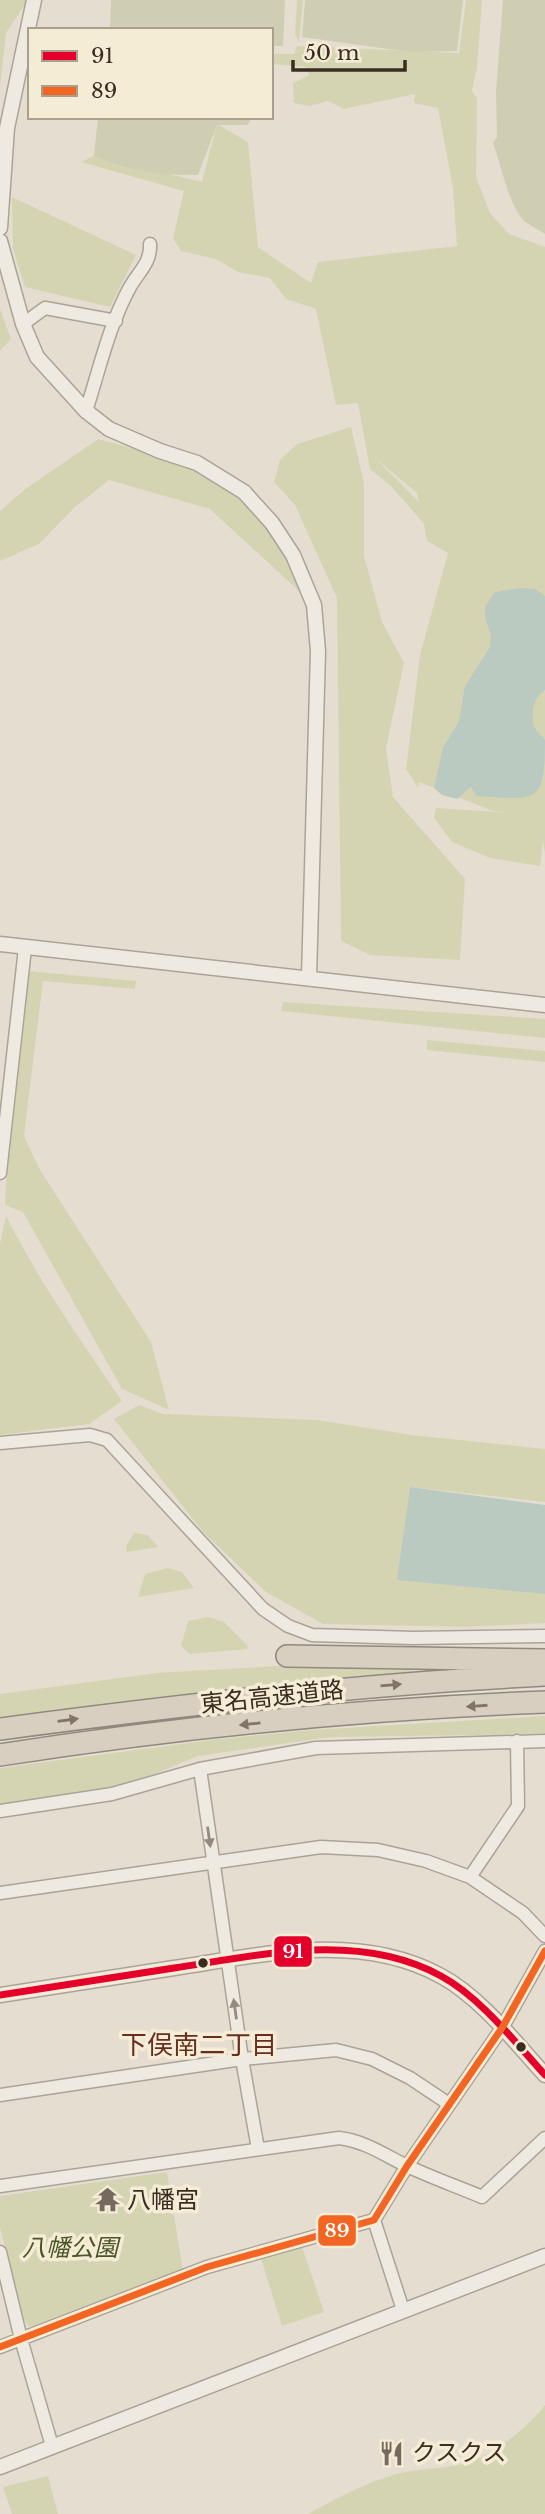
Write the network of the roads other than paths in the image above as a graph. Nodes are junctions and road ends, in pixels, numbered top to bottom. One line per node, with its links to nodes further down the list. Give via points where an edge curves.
1 (34, 0): 2 (street)
2 (28, 28)
3 (28, 28): 4 (street, via 7,128)
4 (0, 228)
5 (0, 241): 8 (street)
6 (150, 244): 7 (street, via 151,257 130,287)
7 (116, 321): 8 (street, via 45,308); 9 (street)
8 (23, 324): 9 (street, via 37,357)
9 (86, 411): 12 (street, via 109,429 197,463 244,492 292,555 314,605 318,650)
10 (0, 944): 11 (street)
11 (25, 948): 12 (street); 14 (street)
12 (309, 978): 13 (street)
13 (545, 1005)
14 (0, 1173)
15 (0, 1443): 16 (street, via 90,1435 107,1440 263,1609 312,1635)
16 (545, 1636)
17 (287, 1656): 18 (highway)
18 (545, 1660)
19 (545, 1675): 21 (highway, 東名高速道路, one-way to 19, via 257,1698)
20 (545, 1702): 24 (highway, 東名高速道路, one-way to 24, via 334,1716)
21 (0, 1729)
22 (517, 1741): 23 (street); 25 (street, via 316,1748); 28 (street, via 518,1807)
23 (545, 1741)
24 (0, 1755)
25 (200, 1769): 26 (street, via 112,1794); 27 (street, one-way to 27)
26 (0, 1811)
27 (213, 1861): 28 (street, via 321,1847 378,1850); 29 (street); 32 (street)
28 (470, 1877): 30 (street, via 523,1913)
29 (0, 1894)
30 (545, 1936)
31 (545, 1951): 34 (street)
32 (228, 1960): 33 (street); 34 (street, via 332,1949 404,1961 441,1976); 35 (street, one-way to 32)
33 (0, 1995)
34 (502, 2028): 36 (street); 38 (street)
35 (242, 2059): 37 (street); 38 (street, via 336,2050 372,2059); 40 (street)
36 (545, 2075)
37 (0, 2095)
38 (449, 2104): 41 (street)
39 (545, 2138): 41 (street, via 482,2197)
40 (258, 2148): 41 (street, via 339,2138 362,2143); 42 (street)
41 (407, 2166): 43 (street)
42 (0, 2186)
43 (374, 2220): 46 (street); 47 (street, via 207,2267)
44 (0, 2252): 47 (street)
45 (544, 2259): 46 (street)
46 (403, 2310): 49 (street)
47 (21, 2339): 48 (street); 49 (street)
48 (0, 2347)
49 (52, 2446): 50 (street)
50 (0, 2467)

